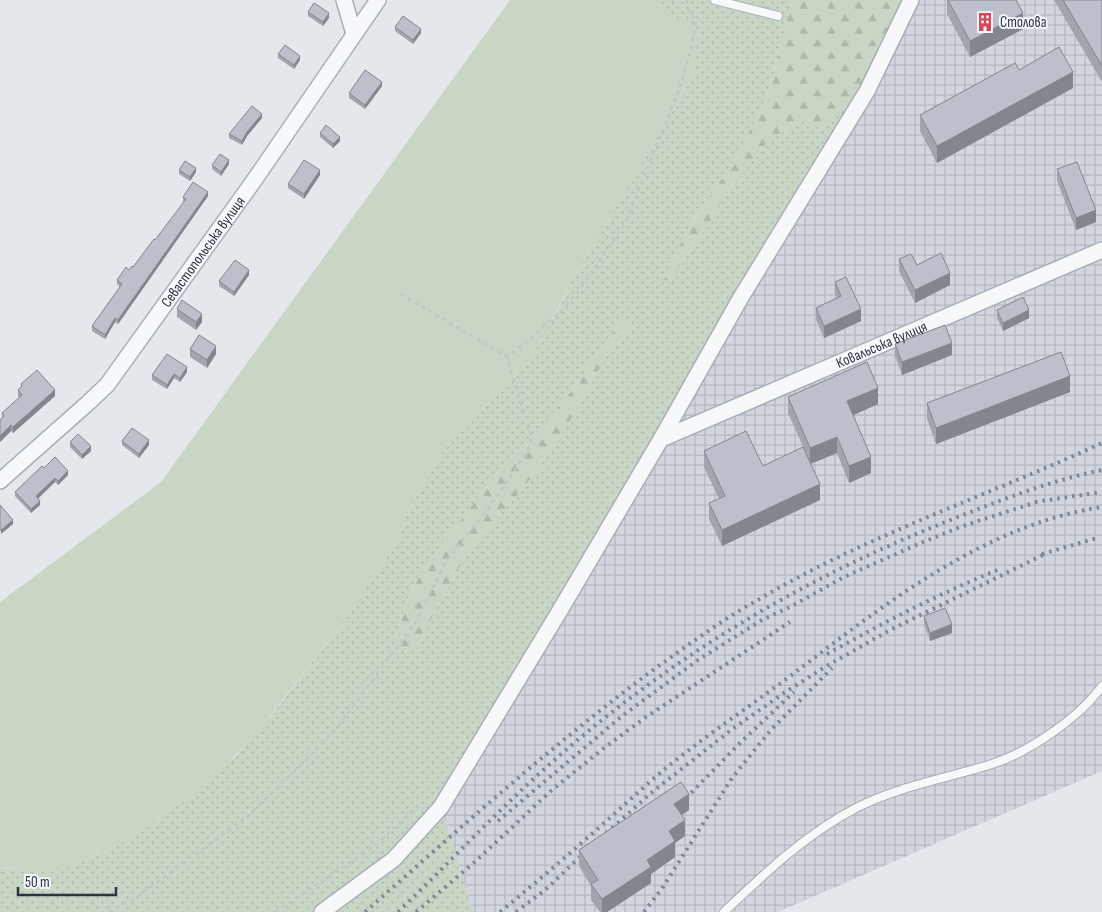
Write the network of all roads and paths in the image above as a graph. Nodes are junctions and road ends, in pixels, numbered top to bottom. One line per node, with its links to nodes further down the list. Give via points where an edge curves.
1 (344, 0): 7 (street)
2 (378, 0): 7 (street, Севастопольська вулиця)
3 (687, 0): 10 (path, via 687,7 696,21 690,53 675,102 625,223 564,308)
4 (715, 0): 6 (lane)
5 (911, 0): 11 (street, via 867,91 740,299)
6 (778, 16)
7 (354, 34): 12 (street, Севастопольська вулиця, via 253,182 107,385)
8 (1102, 250): 11 (street, Ковальська вулиця)
9 (401, 294): 10 (path)
10 (507, 357): 15 (path, via 528,420 531,443 488,509 446,561 415,623 339,724 248,816 141,894)
11 (661, 439): 14 (street)
12 (0, 481)
13 (1102, 686): 18 (lane, via 1092,700 1034,745 994,764 906,788 858,807 800,843)
14 (440, 807): 16 (path, via 418,805 375,846); 17 (street, via 394,860)
15 (109, 912)
16 (275, 912)
17 (322, 912)
18 (724, 912)

